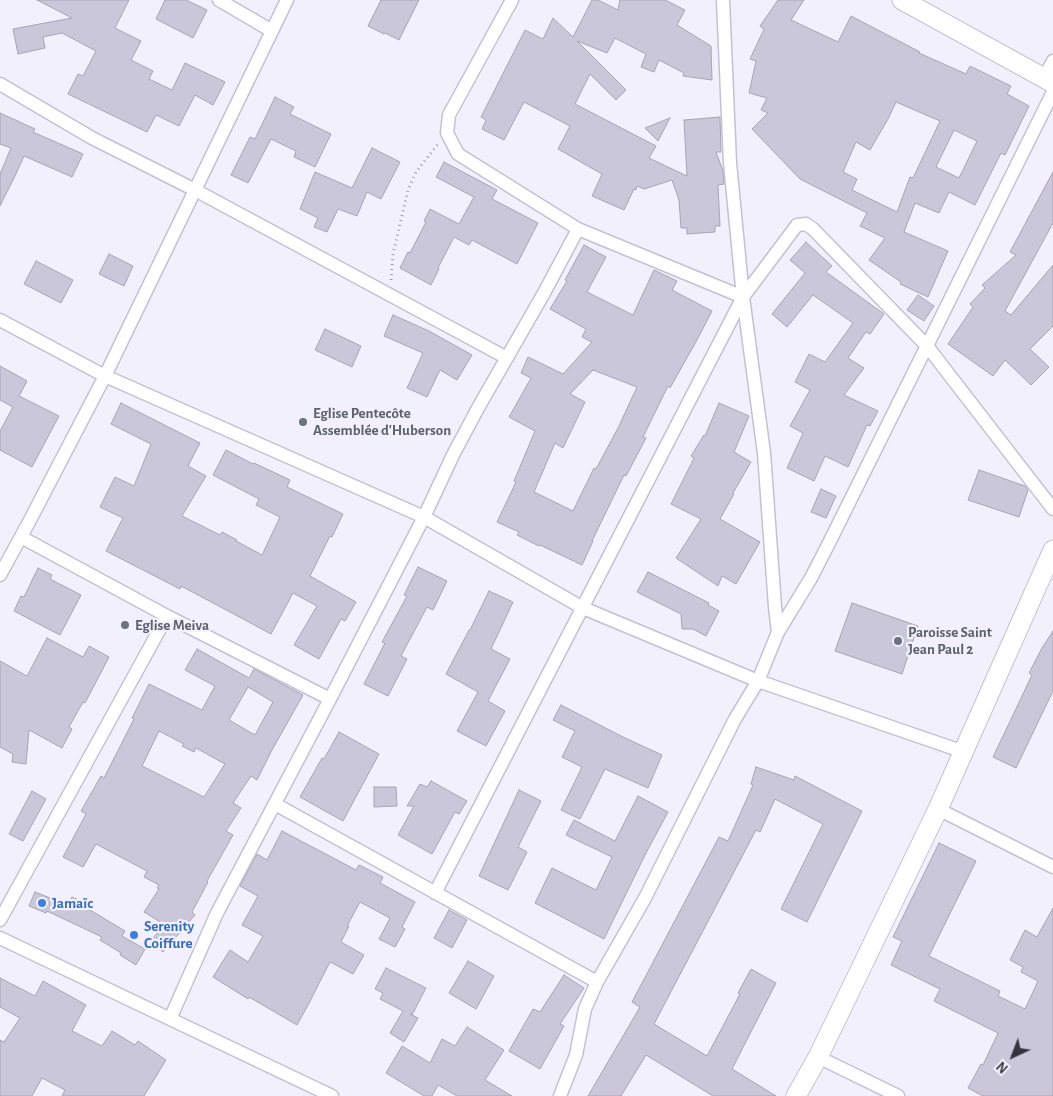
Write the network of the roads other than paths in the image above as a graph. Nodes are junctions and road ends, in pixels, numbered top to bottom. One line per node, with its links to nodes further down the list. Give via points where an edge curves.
1 (220, 0): 6 (street)
2 (287, 0): 6 (street)
3 (512, 0): 11 (street, via 449,115 447,134 458,154)
4 (723, 0): 12 (street, via 730,163)
5 (902, 0): 9 (street)
6 (272, 31): 10 (street)
7 (1053, 61): 9 (street)
8 (0, 84): 10 (street, via 92,138)
9 (1050, 84): 14 (street)
10 (195, 190): 15 (street); 16 (street)
11 (578, 229): 12 (street); 15 (street)
12 (743, 297): 14 (street, via 797,226 806,224); 22 (street); 24 (street, via 764,453)
13 (0, 320): 16 (street)
14 (927, 346): 17 (street); 24 (street, via 811,578)
15 (507, 358): 18 (street, via 461,439)
16 (105, 376): 18 (street); 19 (street)
17 (1053, 509)
18 (424, 518): 22 (street); 26 (street)
19 (21, 537): 21 (street); 23 (street)
20 (1053, 550): 27 (street)
21 (0, 576)
22 (583, 608): 25 (street); 31 (street)
23 (167, 616): 26 (street); 32 (street)
24 (778, 632): 25 (street)
25 (758, 681): 27 (street); 34 (street, via 735,719 645,898)
26 (330, 700): 28 (street)
27 (964, 752): 29 (street)
28 (275, 804): 31 (street); 35 (street, via 217,913)
29 (938, 809): 30 (street); 36 (street)
30 (1053, 867)
31 (435, 892): 34 (street)
32 (0, 920)
33 (0, 938): 35 (street)
34 (597, 982): 38 (street, via 585,1009 576,1055)
35 (170, 1019): 37 (street)
36 (818, 1057): 39 (street); 40 (street)
37 (332, 1096)
38 (560, 1096)
39 (796, 1096)
40 (898, 1096)

